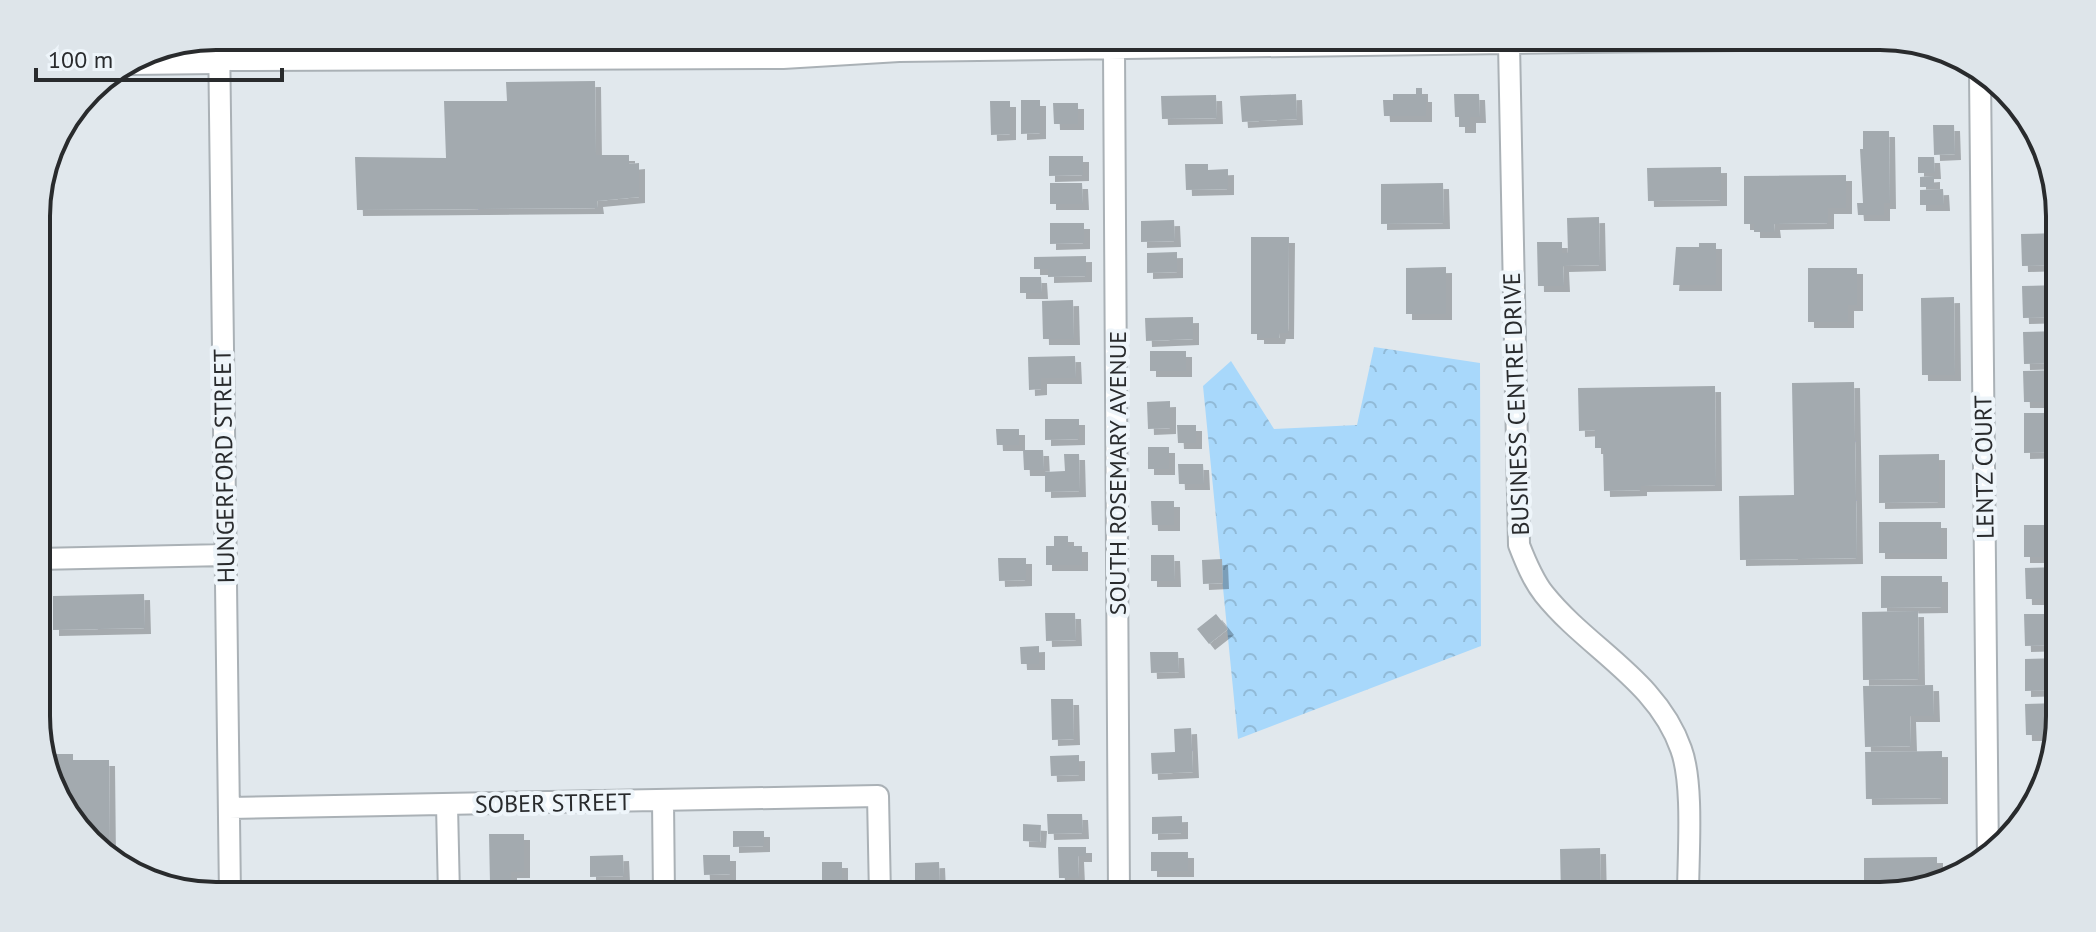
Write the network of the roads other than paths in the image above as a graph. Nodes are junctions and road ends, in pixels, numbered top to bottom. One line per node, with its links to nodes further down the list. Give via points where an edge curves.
1 (219, 50): 9 (street, HUNGERFORD STREET)
2 (332, 50): 6 (street, via 783,58)
3 (890, 50): 6 (street)
4 (1170, 50): 7 (street)
5 (1509, 50): 20 (street, BUSINESS CENTRE DRIVE, via 1519,545 1545,596 1639,683 1672,725 1686,779)
6 (899, 51): 7 (street)
7 (1114, 51): 19 (street, SOUTH ROSEMARY AVENUE)
8 (1980, 83): 14 (street, LENTZ COURT)
9 (226, 555): 10 (street); 13 (street, HUNGERFORD STREET)
10 (50, 559)
11 (663, 801): 12 (street, SOBER STREET); 17 (street); 18 (street, SOBER STREET, via 878,796)
12 (447, 805): 13 (street, SOBER STREET); 16 (street)
13 (229, 808): 15 (street, HUNGERFORD STREET)
14 (1988, 842)
15 (230, 882)
16 (449, 882)
17 (664, 882)
18 (880, 882)
19 (1119, 882)
20 (1688, 882)

